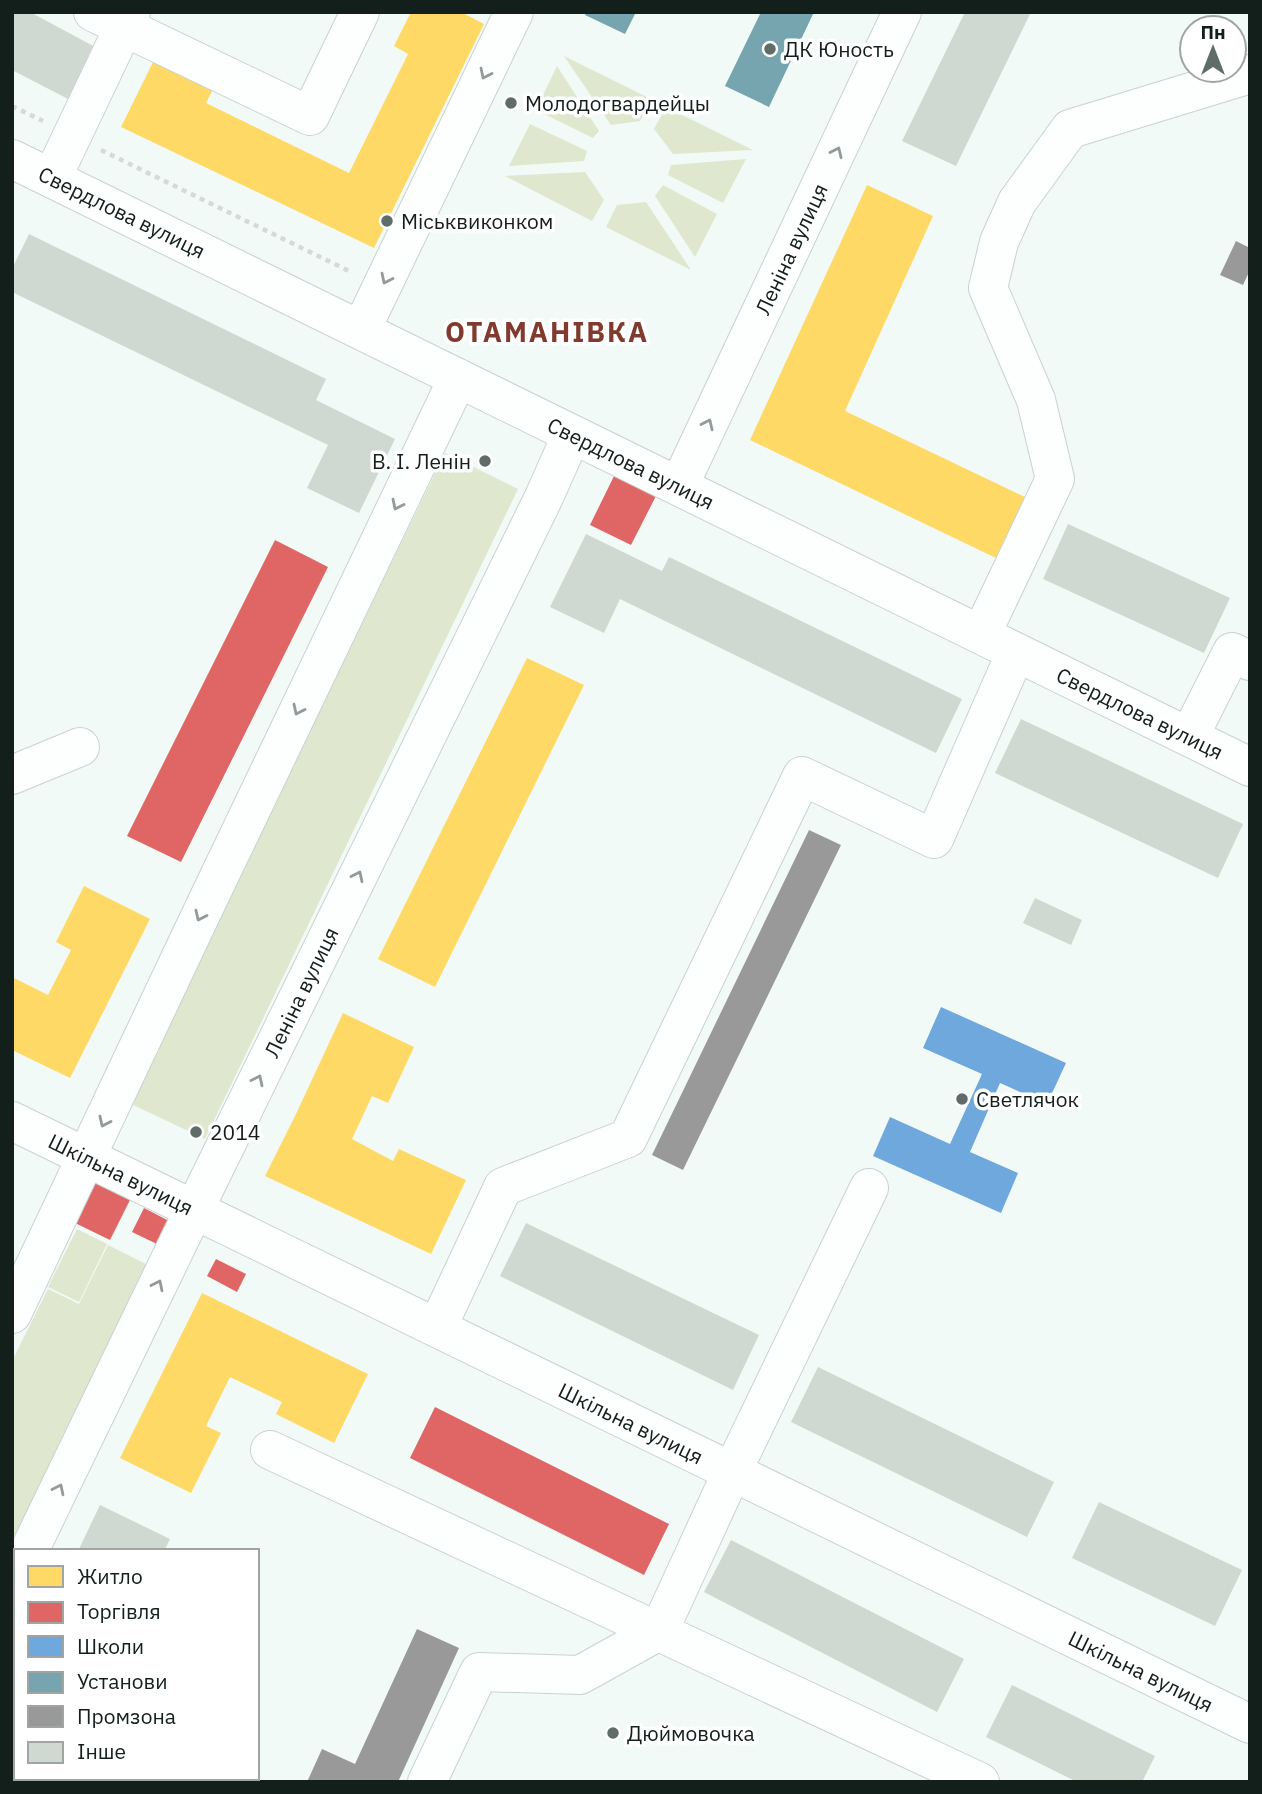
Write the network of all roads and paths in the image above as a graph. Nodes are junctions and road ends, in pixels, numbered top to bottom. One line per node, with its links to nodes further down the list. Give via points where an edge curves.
1 (360, 12): 4 (street, via 310,117)
2 (514, 12): 11 (street, one-way to 11)
3 (902, 12): 14 (street, Леніна вулиця, one-way to 3)
4 (116, 17): 7 (street)
5 (1250, 74): 15 (street, via 1070,129 1017,202 999,242 988,288 1036,400 1055,479)
6 (12, 106): 7 (path)
7 (72, 136): 9 (street); 10 (path)
8 (12, 159): 9 (street, Свердлова вулиця)
9 (52, 178): 11 (street, Свердлова вулиця)
10 (358, 276)
11 (361, 330): 12 (street, Свердлова вулиця)
12 (458, 378): 13 (street, Свердлова вулиця); 23 (street, one-way to 23)
13 (572, 433): 14 (street, Свердлова вулиця); 25 (street, Леніна вулиця, one-way to 13)
14 (679, 486): 15 (street, Свердлова вулиця)
15 (981, 635): 16 (street, Свердлова вулиця)
16 (1016, 652): 18 (street, Свердлова вулиця); 27 (street, via 934,839 802,776 628,1138 503,1187)
17 (1250, 661): 18 (street, via 1232,652)
18 (1189, 737): 20 (street, Свердлова вулиця)
19 (80, 747): 21 (street)
20 (1250, 767)
21 (12, 775)
22 (12, 1121): 23 (street, Шкільна вулиця)
23 (87, 1157): 25 (street, Шкільна вулиця); 26 (street)
24 (869, 1188): 29 (street)
25 (194, 1210): 27 (street, Шкільна вулиця); 30 (street, Леніна вулиця, one-way to 25)
26 (12, 1314)
27 (438, 1328): 29 (street, Шкільна вулиця)
28 (270, 1450): 31 (street)
29 (732, 1472): 31 (street); 32 (street, Шкільна вулиця)
30 (30, 1549)
31 (659, 1631): 33 (street, via 580,1675 479,1672); 34 (street)
32 (1250, 1724)
33 (427, 1782)
34 (980, 1782)

